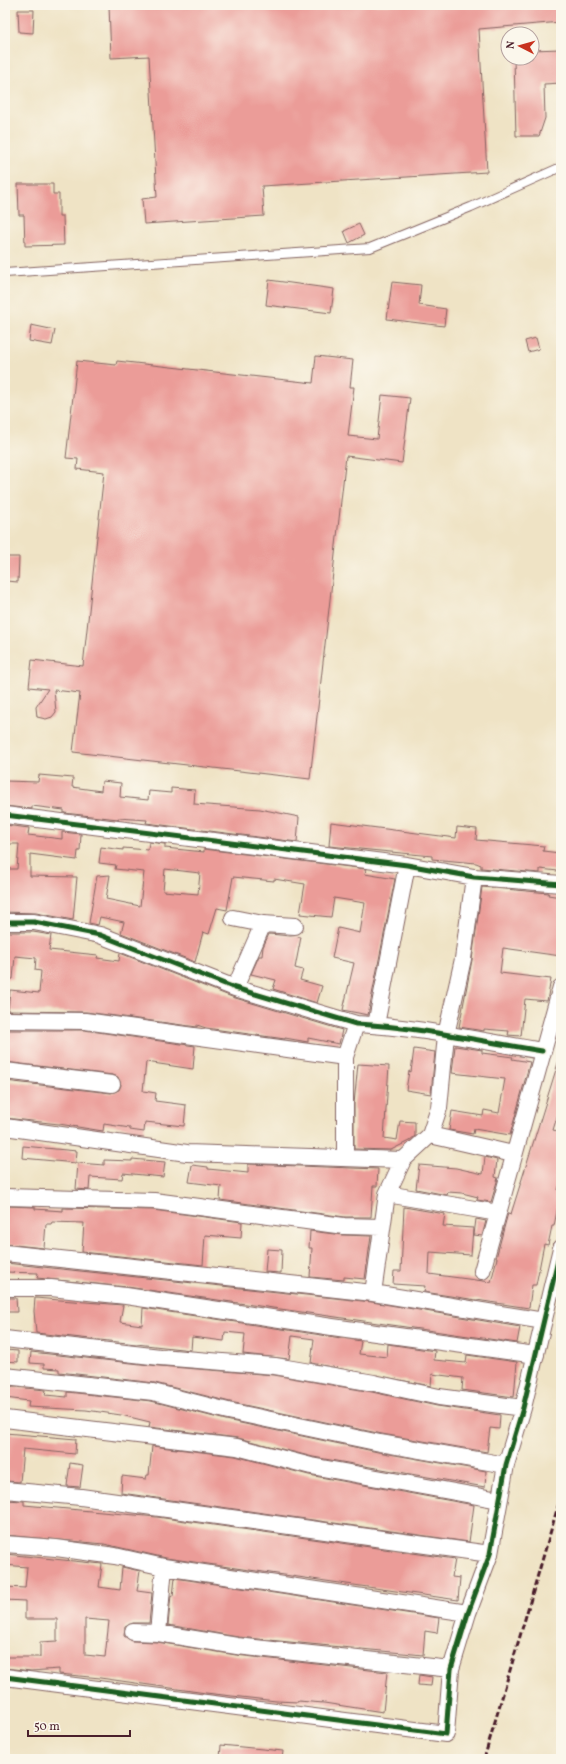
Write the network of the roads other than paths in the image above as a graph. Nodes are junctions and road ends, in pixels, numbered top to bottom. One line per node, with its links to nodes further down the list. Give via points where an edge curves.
1 (561, 167): 2 (lane, via 370,248)
2 (5, 273)
3 (5, 815): 4 (street)
4 (407, 865): 5 (street); 15 (street)
5 (474, 877): 6 (street); 16 (street, via 463,959)
6 (561, 884)
7 (233, 918): 9 (street)
8 (5, 922): 12 (street, via 34,922 100,934)
9 (262, 924): 10 (street); 12 (street)
10 (295, 926)
11 (561, 987): 17 (street)
12 (235, 988): 14 (street)
13 (5, 1020): 18 (street, via 85,1021)
14 (356, 1024): 15 (street); 18 (street)
15 (376, 1025): 16 (street)
16 (446, 1035): 17 (street); 22 (street, via 439,1108)
17 (542, 1051): 23 (street)
18 (345, 1057): 24 (street)
19 (5, 1071): 20 (street)
20 (112, 1084)
21 (5, 1127): 24 (street, via 187,1153)
22 (430, 1135): 23 (street); 25 (street)
23 (513, 1154): 28 (street)
24 (345, 1157): 25 (street)
25 (403, 1160): 26 (street)
26 (387, 1194): 28 (street); 29 (street)
27 (5, 1197): 29 (street, via 154,1201 344,1226)
28 (498, 1213): 32 (street)
29 (381, 1227): 34 (street)
30 (561, 1248): 35 (street)
31 (5, 1253): 34 (street)
32 (482, 1271)
33 (5, 1288): 37 (street, via 51,1288 126,1296)
34 (373, 1293): 35 (street)
35 (544, 1321): 37 (street)
36 (5, 1339): 39 (street, via 275,1366 438,1397)
37 (536, 1355): 39 (street)
38 (5, 1376): 41 (street, via 153,1392 228,1411 372,1441)
39 (523, 1408): 41 (street)
40 (5, 1418): 43 (street, via 237,1447 311,1466)
41 (506, 1465): 43 (street)
42 (5, 1490): 45 (street, via 81,1497)
43 (499, 1500): 45 (street)
44 (5, 1544): 46 (street, via 115,1556)
45 (490, 1554): 47 (street)
46 (164, 1567): 47 (street); 49 (street)
47 (468, 1613): 50 (street)
48 (133, 1632): 49 (street)
49 (158, 1633): 50 (street, via 237,1646)
50 (451, 1669): 51 (street, via 446,1734)
51 (5, 1677)

